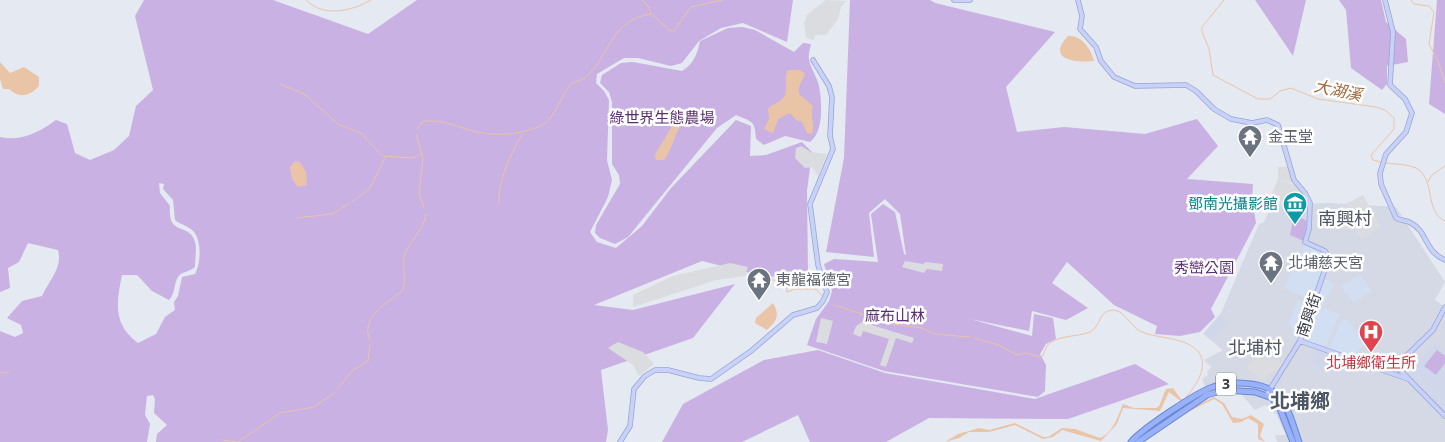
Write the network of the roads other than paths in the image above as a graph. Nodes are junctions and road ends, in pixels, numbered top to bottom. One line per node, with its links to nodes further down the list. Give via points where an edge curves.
1 (954, 0): 2 (street)
2 (970, 0)
3 (1078, 0): 8 (street, 南興街, via 1082,16 1080,29 1096,47 1112,76 1135,86 1186,85 1231,120 1252,123 1266,120 1278,125 1294,180 1310,203 1305,242 1325,251 1329,258)
4 (1385, 0): 6 (street, via 1393,32 1390,85 1405,98 1412,115 1406,132 1386,154 1380,182 1394,216 1413,224 1431,252)
5 (813, 60): 13 (street, via 829,86 832,98 832,149 810,204 818,266 826,289 823,302 817,308 793,315 751,351 710,378 668,370 655,370 645,376 634,389 630,426)
6 (1445, 260)
7 (1445, 307): 9 (street, via 1433,330 1396,366)
8 (1300, 342): 9 (street); 10 (street, 南興街)
9 (1410, 380): 12 (street)
10 (1268, 392): 11 (main road, 3, via 1224,390 1207,395); 16 (main road, via 1280,409); 17 (main road, via 1283,403)
11 (1173, 414): 14 (main road, 3); 15 (main road, 3)
12 (1445, 416)
13 (620, 442)
14 (1131, 442)
15 (1138, 442)
16 (1293, 442)
17 (1299, 442)

